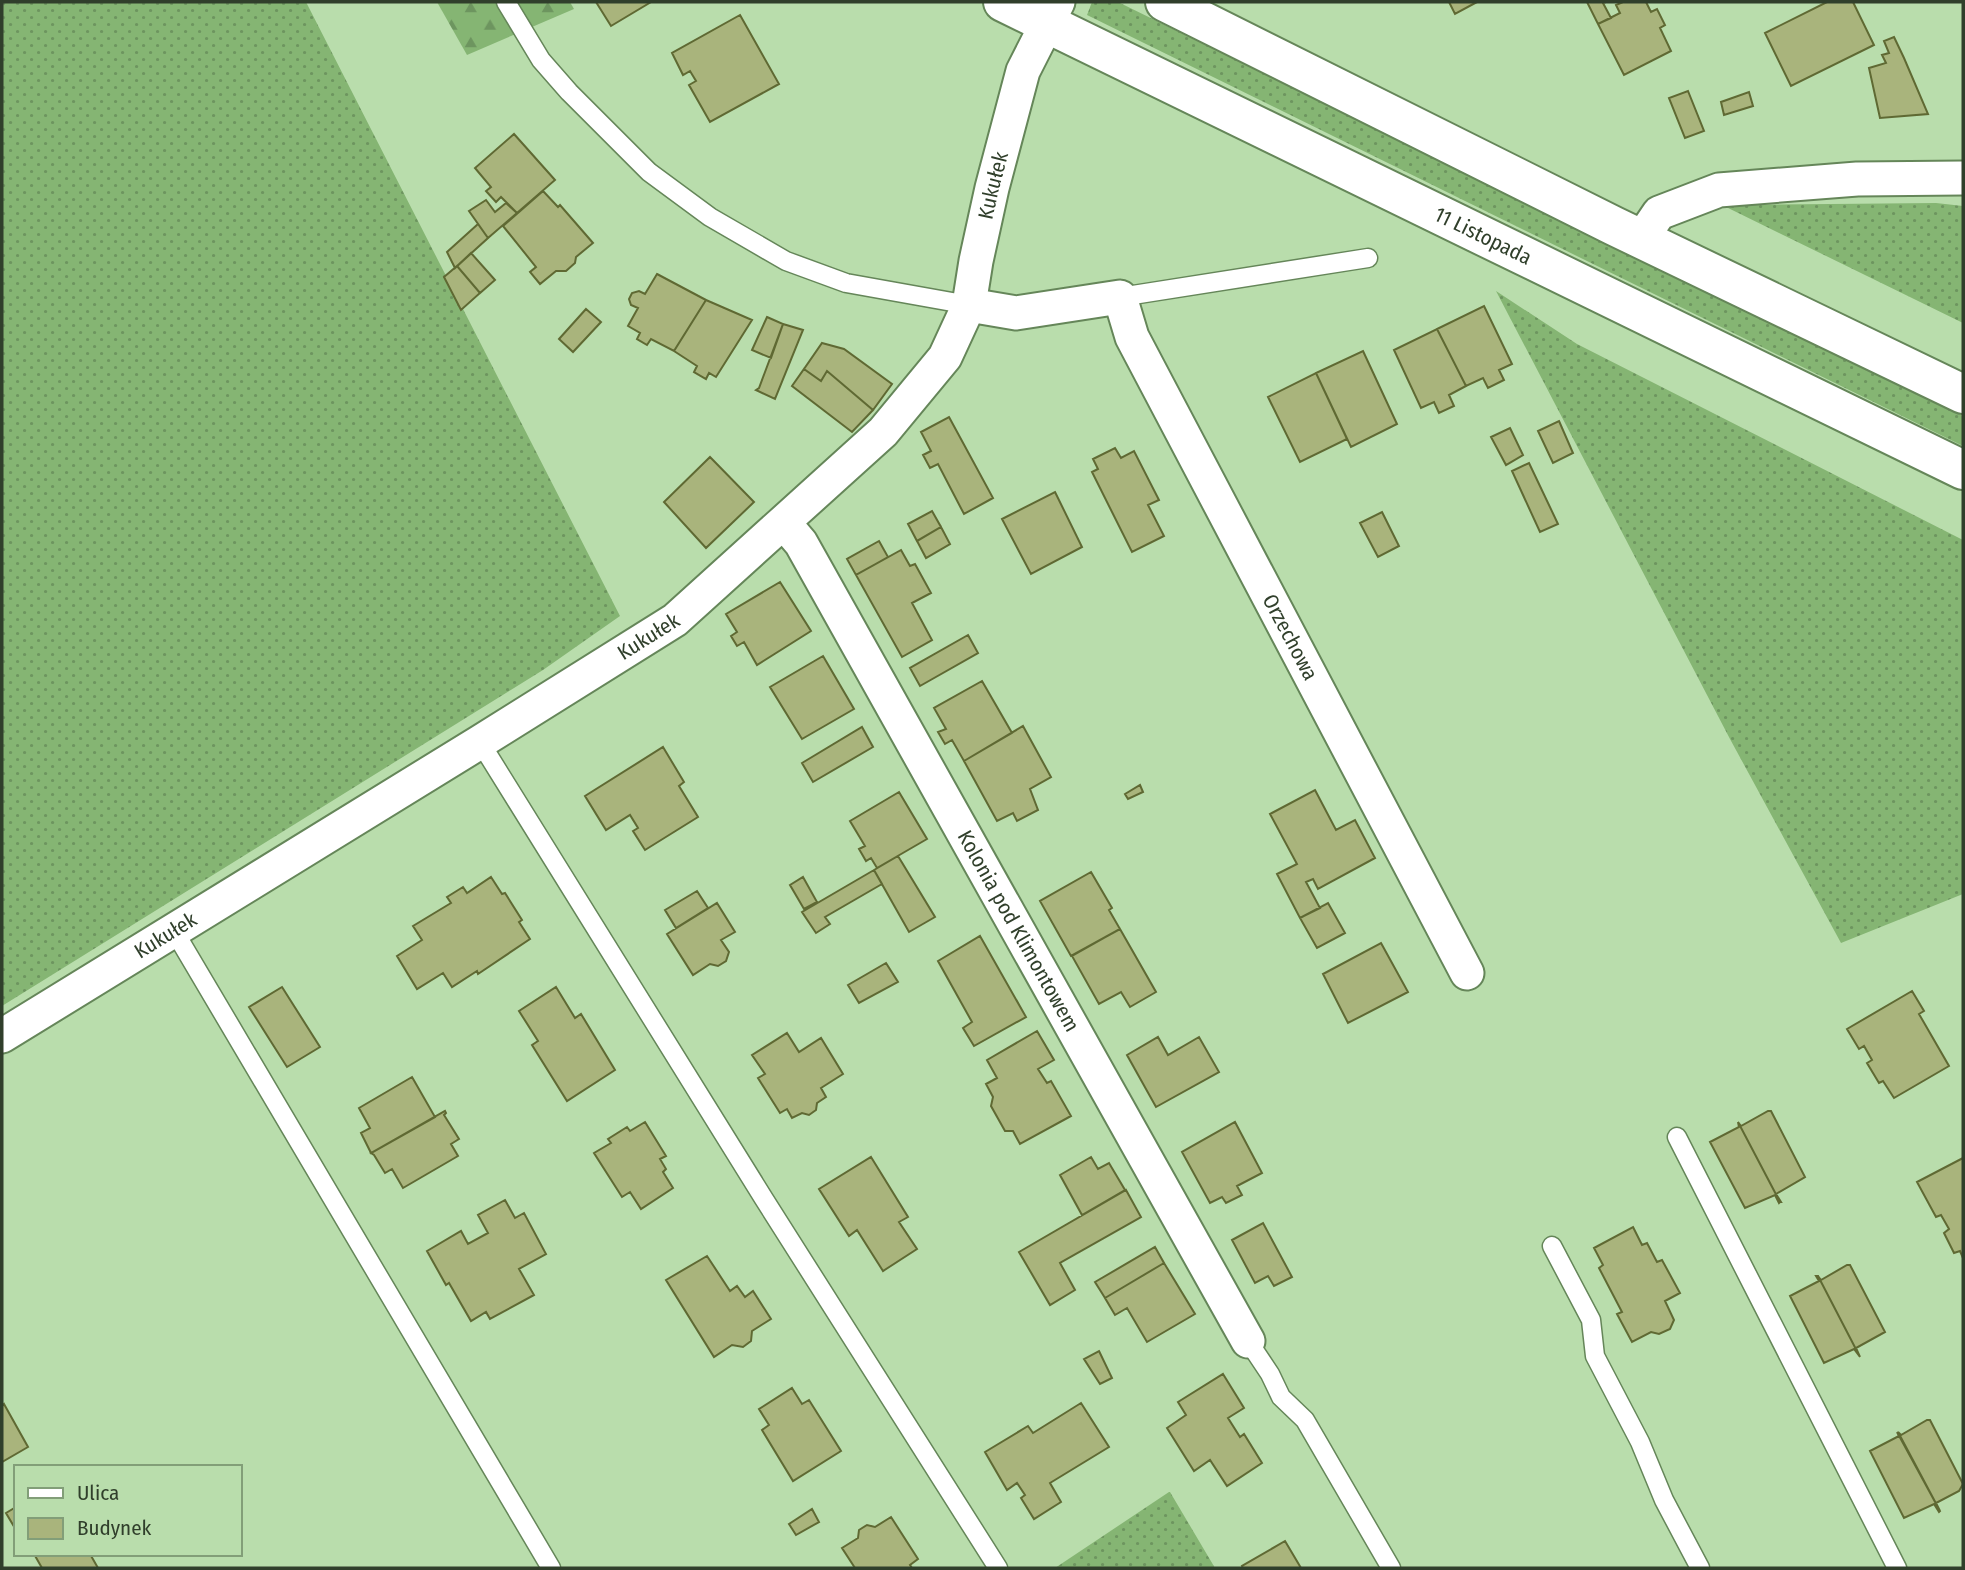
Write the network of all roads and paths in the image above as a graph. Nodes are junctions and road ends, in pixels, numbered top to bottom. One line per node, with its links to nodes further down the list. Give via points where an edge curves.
1 (506, 2): 9 (lane, via 541,60 569,92 649,172 710,217 786,261 846,283)
2 (1003, 2): 4 (main road, 11 Listopada)
3 (1165, 2): 6 (main road)
4 (1053, 13): 9 (street, Kukułek, via 1024,71 981,237); 11 (main road, 11 Listopada)
5 (1963, 178): 6 (street, via 1857,179 1719,190 1660,212)
6 (1642, 238): 10 (main road)
7 (1368, 258): 8 (lane)
8 (1120, 297): 9 (street, via 1016,313); 15 (street, Orzechowa, via 1132,337)
9 (969, 305): 12 (street, Kukułek, via 945,357 908,404)
10 (1963, 394)
11 (1963, 470)
12 (784, 523): 13 (street, Kukułek, via 675,620); 19 (street, Kolonia pod Klimontowem, via 802,543)
13 (480, 742): 14 (street, Kukułek); 21 (lane)
14 (173, 929): 16 (street, Kukułek); 20 (lane)
15 (1467, 973)
16 (2, 1036)
17 (1677, 1137): 24 (lane)
18 (1552, 1247): 23 (lane, via 1591,1320 1595,1356)
19 (1248, 1341): 22 (lane, via 1281,1397 1305,1420)
20 (551, 1568)
21 (998, 1568)
22 (1391, 1568)
23 (1700, 1568)
24 (1897, 1568)

